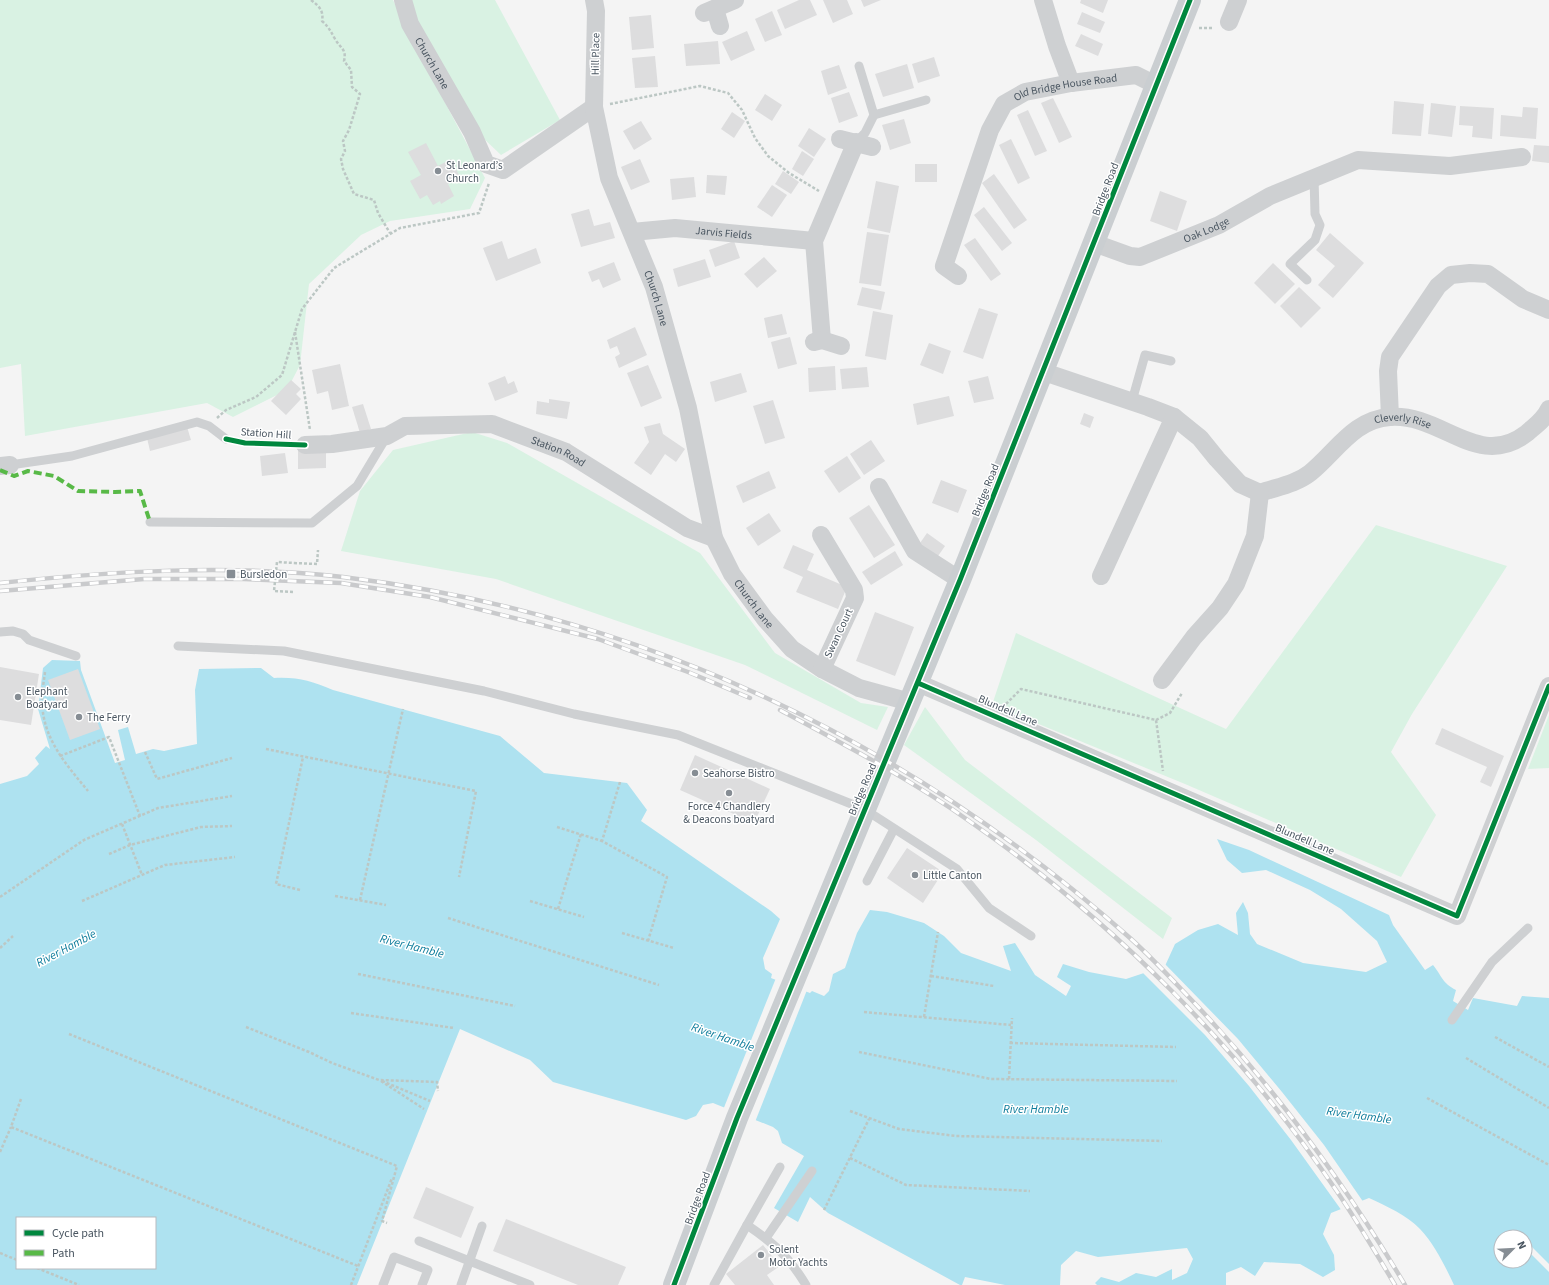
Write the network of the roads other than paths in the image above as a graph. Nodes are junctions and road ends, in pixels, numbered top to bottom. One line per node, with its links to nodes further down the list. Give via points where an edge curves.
1 (403, 0): 13 (street, Church Lane, via 410,24 472,132 486,164 503,170)
2 (594, 0): 13 (street, Hill Place)
3 (735, 0): 8 (street, via 710,11)
4 (1043, 0): 10 (street)
5 (1190, 0): 11 (main road, Bridge Road)
6 (1238, 0): 7 (street)
7 (1229, 22)
8 (720, 26)
9 (859, 66): 14 (lane)
10 (1071, 83): 11 (street, Old Bridge House Road, via 1136,75); 21 (street, Old Bridge House Road, via 1025,92 1004,104 984,130 944,266)
11 (1156, 85): 20 (main road, Bridge Road)
12 (926, 100): 14 (lane)
13 (594, 108): 18 (street, Church Lane, via 610,178)
14 (874, 115): 15 (lane, via 865,133)
15 (856, 142): 19 (street)
16 (1522, 157): 17 (street, Oak Lodge, via 1450,166 1358,160)
17 (1314, 177): 20 (street, Oak Lodge, via 1270,196 1219,225 1140,257); 22 (lane, via 1315,214 1320,225 1315,240 1290,264)
18 (632, 232): 19 (street, Jarvis Fields, via 675,228); 39 (street, Church Lane, via 654,287 688,408)
19 (814, 241): 24 (street, via 818,341)
20 (1094, 243): 26 (main road, Bridge Road)
21 (958, 276)
22 (1307, 280)
23 (1549, 310): 30 (street, via 1523,299 1488,274 1451,275 1438,286 1390,357)
24 (841, 346)
25 (1171, 361): 27 (lane, via 1145,355)
26 (1044, 372): 27 (street); 41 (main road, Bridge Road)
27 (1132, 401): 29 (street)
28 (1549, 409): 30 (street, Cleverly Rise, via 1544,419 1521,438 1502,447 1482,446 1413,418)
29 (1174, 417): 36 (street, via 1200,438 1240,484); 40 (street)
30 (1390, 417): 36 (street, Cleverly Rise, via 1370,422 1345,437 1310,473 1296,481)
31 (387, 436): 33 (street); 37 (lane, via 357,486 312,523); 39 (street, Station Road, via 405,426 492,424 566,452 687,528)
32 (226, 439): 34 (lane, Station Hill, via 209,426 197,422 72,456)
33 (309, 445)
34 (5, 466)
35 (879, 486): 41 (street, via 915,551)
36 (1260, 493): 46 (street, via 1256,536 1236,584)
37 (150, 522)
38 (821, 535): 45 (street, Swan Court, via 854,590 854,598)
39 (714, 538): 45 (street, Church Lane, via 732,574 765,619 792,649)
40 (1101, 576)
41 (960, 580): 48 (main road, Bridge Road)
42 (0, 632): 44 (lane, via 13,631 23,634 29,640)
43 (178, 646): 49 (lane, via 284,651 484,691 574,714 678,735)
44 (76, 656)
45 (822, 669): 48 (street, Church Lane, via 859,688)
46 (1162, 680)
47 (1549, 686): 48 (street, Blundell Lane, via 1457,916 994,715)
48 (914, 692): 49 (main road, Bridge Road)
49 (864, 809): 50 (lane); 66 (main road, Bridge Road, via 737,1118)
50 (894, 829): 51 (lane); 53 (lane, via 957,869 989,908)
51 (867, 881)
52 (1528, 928): 54 (lane, via 1492,962)
53 (1031, 936)
54 (1452, 1020)
55 (780, 1167): 57 (lane)
56 (812, 1172): 59 (lane)
57 (747, 1225): 59 (lane); 67 (lane)
58 (482, 1226): 61 (lane)
59 (766, 1238): 68 (lane, via 792,1262)
60 (419, 1241): 61 (lane)
61 (469, 1262): 64 (lane); 65 (lane)
62 (383, 1285): 63 (lane, via 394,1257 428,1270)
63 (422, 1285)
64 (461, 1285)
65 (530, 1285)
66 (674, 1285)
67 (714, 1285)
68 (806, 1285)

